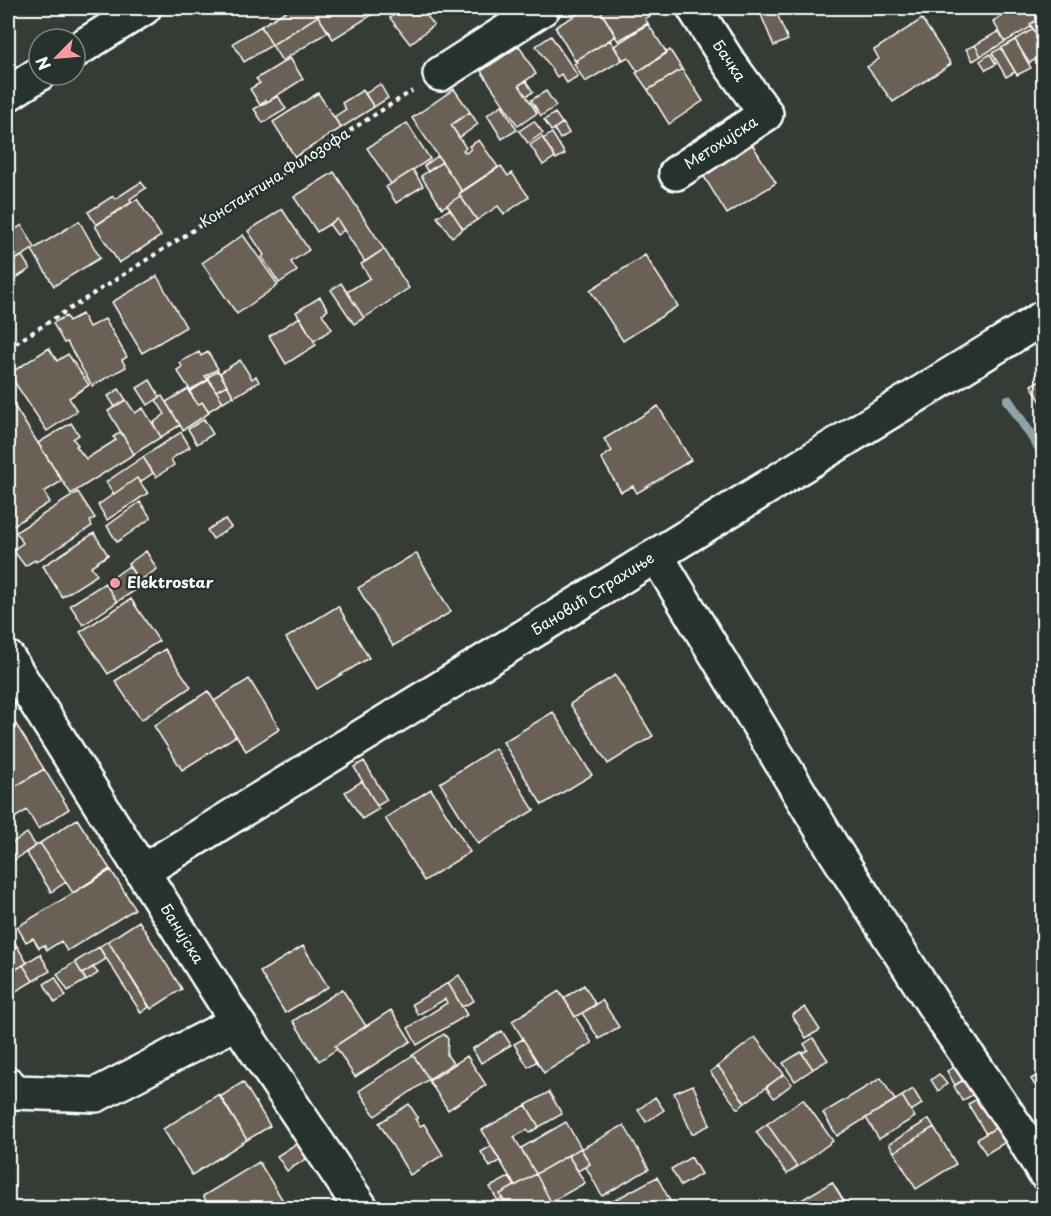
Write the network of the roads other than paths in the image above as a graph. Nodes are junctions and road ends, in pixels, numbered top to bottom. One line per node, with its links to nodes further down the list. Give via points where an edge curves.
1 (144, 8): 4 (street)
2 (543, 8): 5 (street)
3 (694, 8): 8 (street, Бачка)
4 (87, 44)
5 (440, 74)
6 (27, 82): 7 (street)
7 (8, 94)
8 (766, 114): 9 (street, Метохијска)
9 (676, 172)
10 (1044, 316): 11 (street, Бановић Страхиње)
11 (656, 555): 13 (street, Бановић Страхиње); 16 (street, via 836,853)
12 (8, 658): 13 (street, Банијска)
13 (143, 871): 14 (street, Банијска)
14 (237, 1022): 15 (street, via 96,1095 16,1092); 17 (street, Банијска)
15 (8, 1084)
16 (1044, 1172)
17 (360, 1209)

